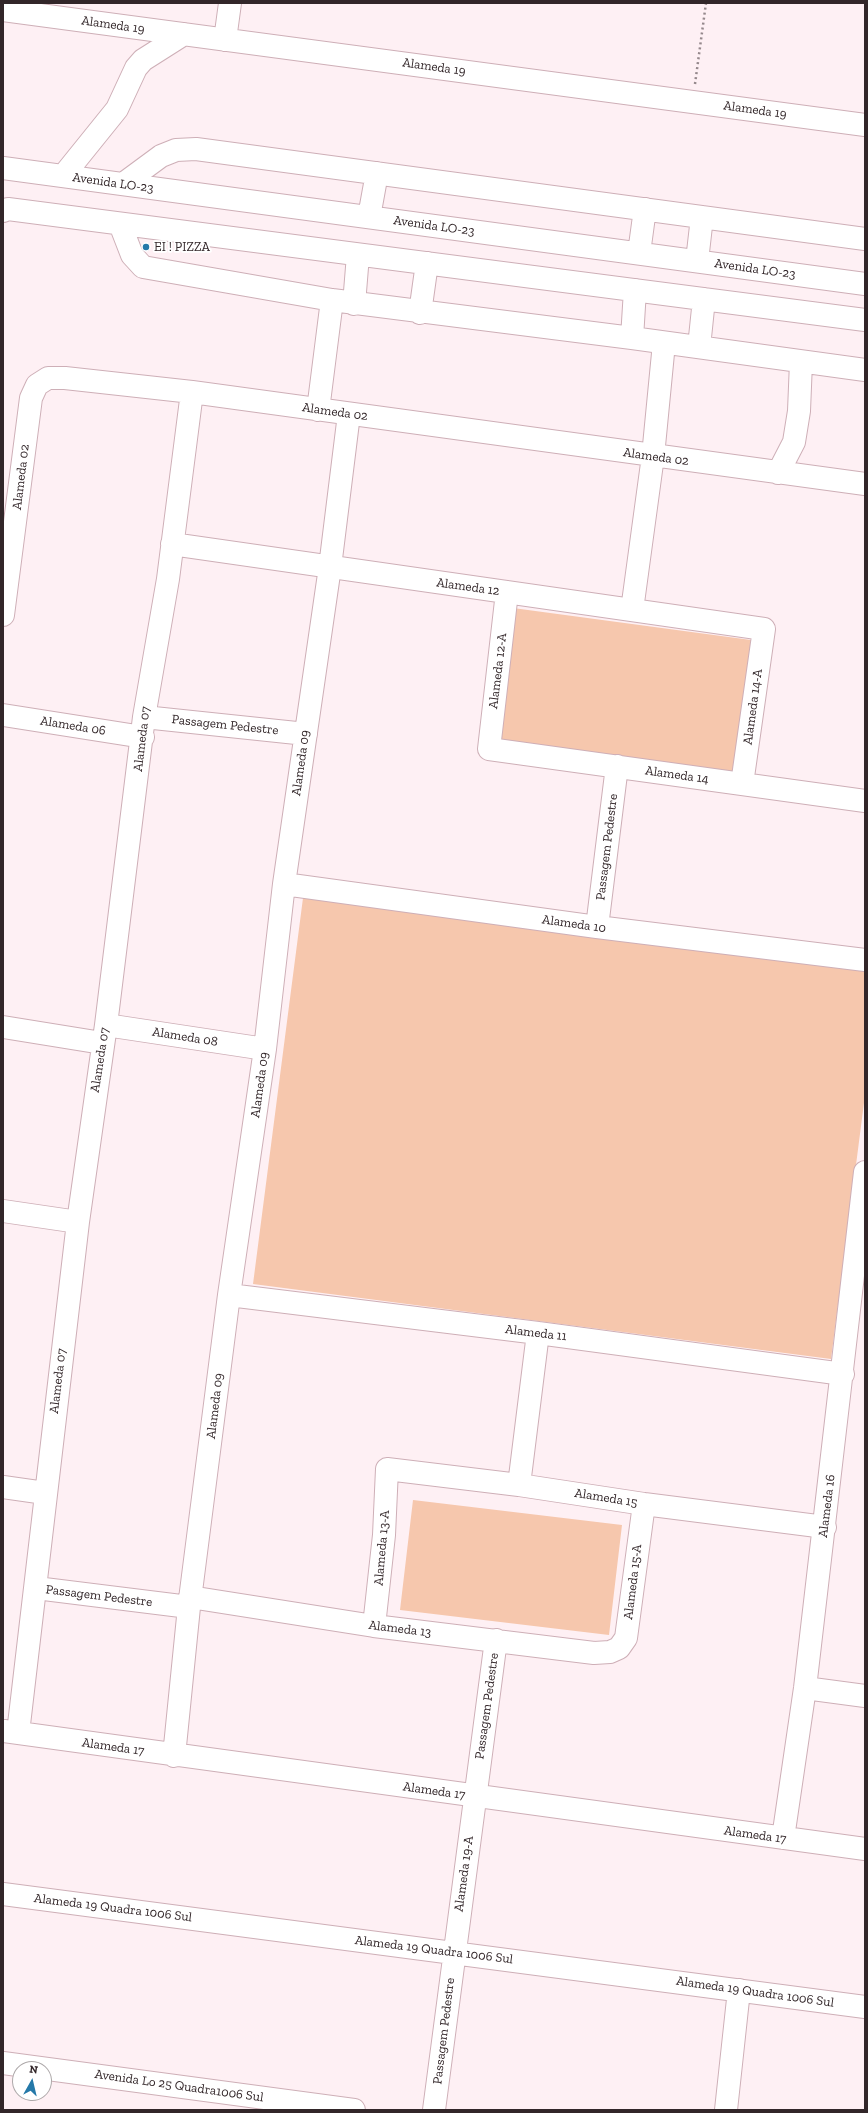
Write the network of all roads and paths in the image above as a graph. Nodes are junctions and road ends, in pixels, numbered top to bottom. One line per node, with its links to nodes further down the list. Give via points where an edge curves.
1 (230, 3): 5 (street)
2 (706, 3): 6 (path)
3 (3, 10): 4 (street, Alameda 19)
4 (184, 34): 5 (street, Alameda 19); 10 (street, via 143,60 136,68 118,109)
5 (226, 40): 6 (street, Alameda 19)
6 (692, 102): 7 (street, Alameda 19)
7 (865, 125)
8 (3, 168): 10 (street, Avenida LO-23)
9 (377, 173): 11 (street, via 196,149 176,150 161,156); 12 (street); 14 (street)
10 (63, 176): 11 (street, Avenida LO-23)
11 (124, 184): 14 (street, Avenida LO-23)
12 (645, 209): 15 (street); 18 (street)
13 (3, 211): 16 (street, via 8,209)
14 (370, 217): 18 (street, Avenida LO-23)
15 (702, 217): 17 (street); 20 (street)
16 (120, 224): 19 (street); 25 (street, via 132,255 143,268)
17 (865, 239)
18 (639, 253): 20 (street, Avenida LO-23)
19 (358, 255): 21 (street); 26 (street)
20 (697, 261): 22 (street, Avenida LO-23)
21 (427, 263): 23 (street); 27 (street)
22 (865, 284)
23 (635, 290): 24 (street); 29 (street)
24 (704, 299): 28 (street); 31 (street)
25 (332, 300): 26 (street); 35 (street)
26 (354, 304): 27 (street)
27 (420, 313): 29 (street)
28 (865, 320)
29 (632, 338): 30 (street)
30 (664, 343): 31 (street); 37 (street)
31 (699, 347): 32 (street)
32 (801, 362): 33 (street); 38 (street, via 799,411 794,442)
33 (865, 370)
34 (192, 392): 35 (street, Alameda 02); 40 (street); 44 (street, Alameda 02, via 65,378 48,378 37,385 31,398)
35 (318, 410): 36 (street, Alameda 02)
36 (348, 414): 37 (street, Alameda 02); 41 (street, Alameda 09)
37 (653, 456): 38 (street, Alameda 02); 43 (street)
38 (778, 473): 39 (street, Alameda 02)
39 (865, 484)
40 (173, 538): 41 (street, Alameda 12); 47 (street, Alameda 07)
41 (330, 567): 42 (street, Alameda 12); 48 (street, Alameda 09)
42 (507, 592): 43 (street, Alameda 12); 49 (street, Alameda 12-A)
43 (632, 610): 45 (street, Alameda 12)
44 (3, 615)
45 (764, 630): 51 (street, Alameda 14-A)
46 (3, 715): 47 (street, Alameda 06)
47 (144, 727): 48 (street, Passagem Pedestre); 57 (street, Alameda 07)
48 (306, 734): 53 (street, Alameda 09)
49 (489, 749): 50 (street, Alameda 14)
50 (617, 766): 51 (street, Alameda 14); 54 (street, Passagem Pedestre)
51 (742, 784): 52 (street, Alameda 14)
52 (865, 801)
53 (284, 884): 54 (street, Alameda 10); 58 (street, Alameda 09)
54 (597, 927): 55 (street, Alameda 10)
55 (865, 960)
56 (3, 1027): 57 (street)
57 (104, 1034): 58 (street, Alameda 08); 61 (street, Alameda 07)
58 (265, 1049): 62 (street, Alameda 09)
59 (865, 1172): 64 (street, Alameda 16)
60 (3, 1211): 61 (street)
61 (78, 1222): 68 (street, Alameda 07)
62 (229, 1295): 63 (street, Alameda 11); 72 (street, Alameda 09)
63 (538, 1333): 64 (street, Alameda 11); 66 (street)
64 (843, 1374): 70 (street, Alameda 16)
65 (387, 1469): 66 (street, Alameda 15); 73 (street, Alameda 13-A, via 384,1535)
66 (520, 1485): 69 (street, Alameda 15)
67 (3, 1487): 68 (street)
68 (45, 1493): 71 (street, Alameda 07)
69 (644, 1504): 70 (street, Alameda 15); 75 (street, Alameda 15-A, via 626,1638 619,1648)
70 (825, 1527): 76 (street, Alameda 16)
71 (36, 1588): 72 (street, Passagem Pedestre); 78 (street, Passagem Pedestre)
72 (189, 1602): 73 (street, Alameda 13); 79 (street, Alameda 09)
73 (374, 1626): 74 (street, Alameda 13)
74 (496, 1640): 75 (street, Alameda 13, via 594,1653); 80 (street, Passagem Pedestre)
75 (610, 1652)
76 (805, 1688): 77 (street); 81 (street, Alameda 16)
77 (865, 1696)
78 (10, 1732): 79 (street, Alameda 17)
79 (174, 1756): 80 (street, Alameda 17)
80 (475, 1796): 81 (street, Alameda 17); 84 (street, Alameda 19-A)
81 (783, 1838): 82 (street, Alameda 17)
82 (865, 1849)
83 (3, 1894): 84 (street, Alameda 19 Quadra 1006 Sul)
84 (454, 1952): 85 (street, Alameda 19 Quadra 1006 Sul); 89 (street, Passagem Pedestre)
85 (739, 1990): 86 (street, Alameda 19 Quadra 1006 Sul); 90 (street)
86 (865, 2007)
87 (3, 2063): 88 (street, Avenida Lo 25 Quadra1006 Sul)
88 (354, 2110)
89 (434, 2110)
90 (726, 2110)

